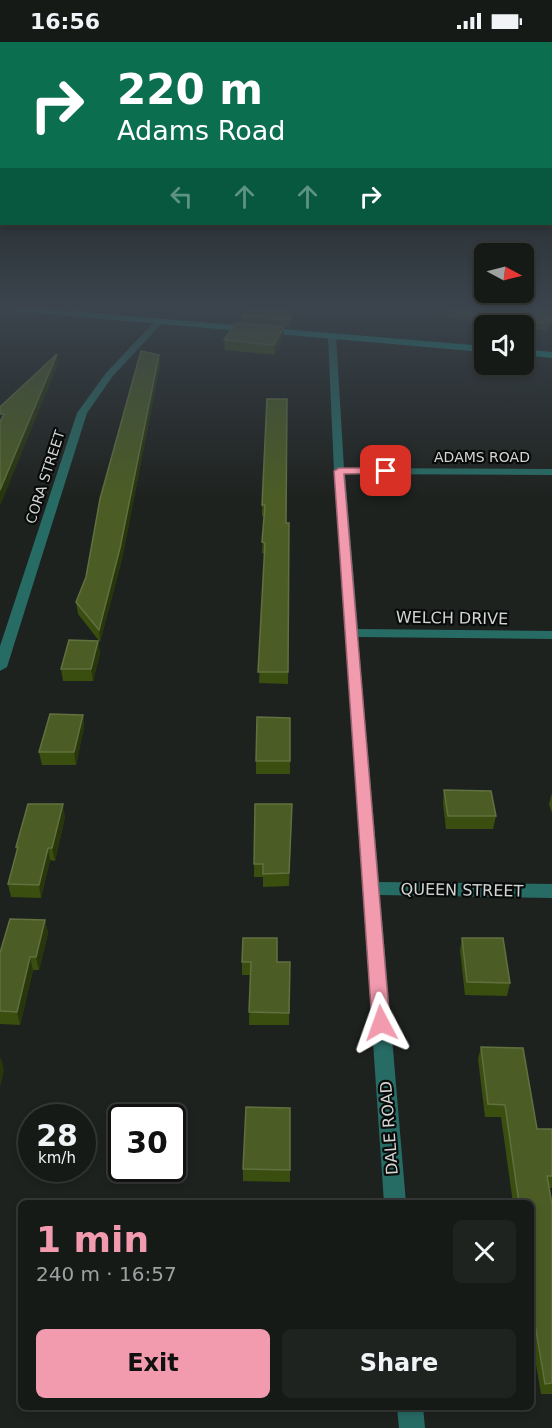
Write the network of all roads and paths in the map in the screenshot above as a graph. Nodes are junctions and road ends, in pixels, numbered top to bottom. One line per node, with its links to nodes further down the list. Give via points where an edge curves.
1 (114, 370): 7 (street, CORA STREET, via 82,413)
2 (334, 370): 3 (street, DALE ROAD)
3 (339, 471): 4 (street, ADAMS ROAD); 5 (street, DALE ROAD)
4 (552, 472)
5 (351, 633): 6 (street, WELCH DRIVE); 8 (street, DALE ROAD)
6 (552, 635)
7 (0, 667)
8 (371, 888): 9 (street, QUEEN STREET); 10 (street, DALE ROAD)
9 (552, 891)
10 (395, 1200)
11 (410, 1410): 12 (street)
12 (412, 1428)

